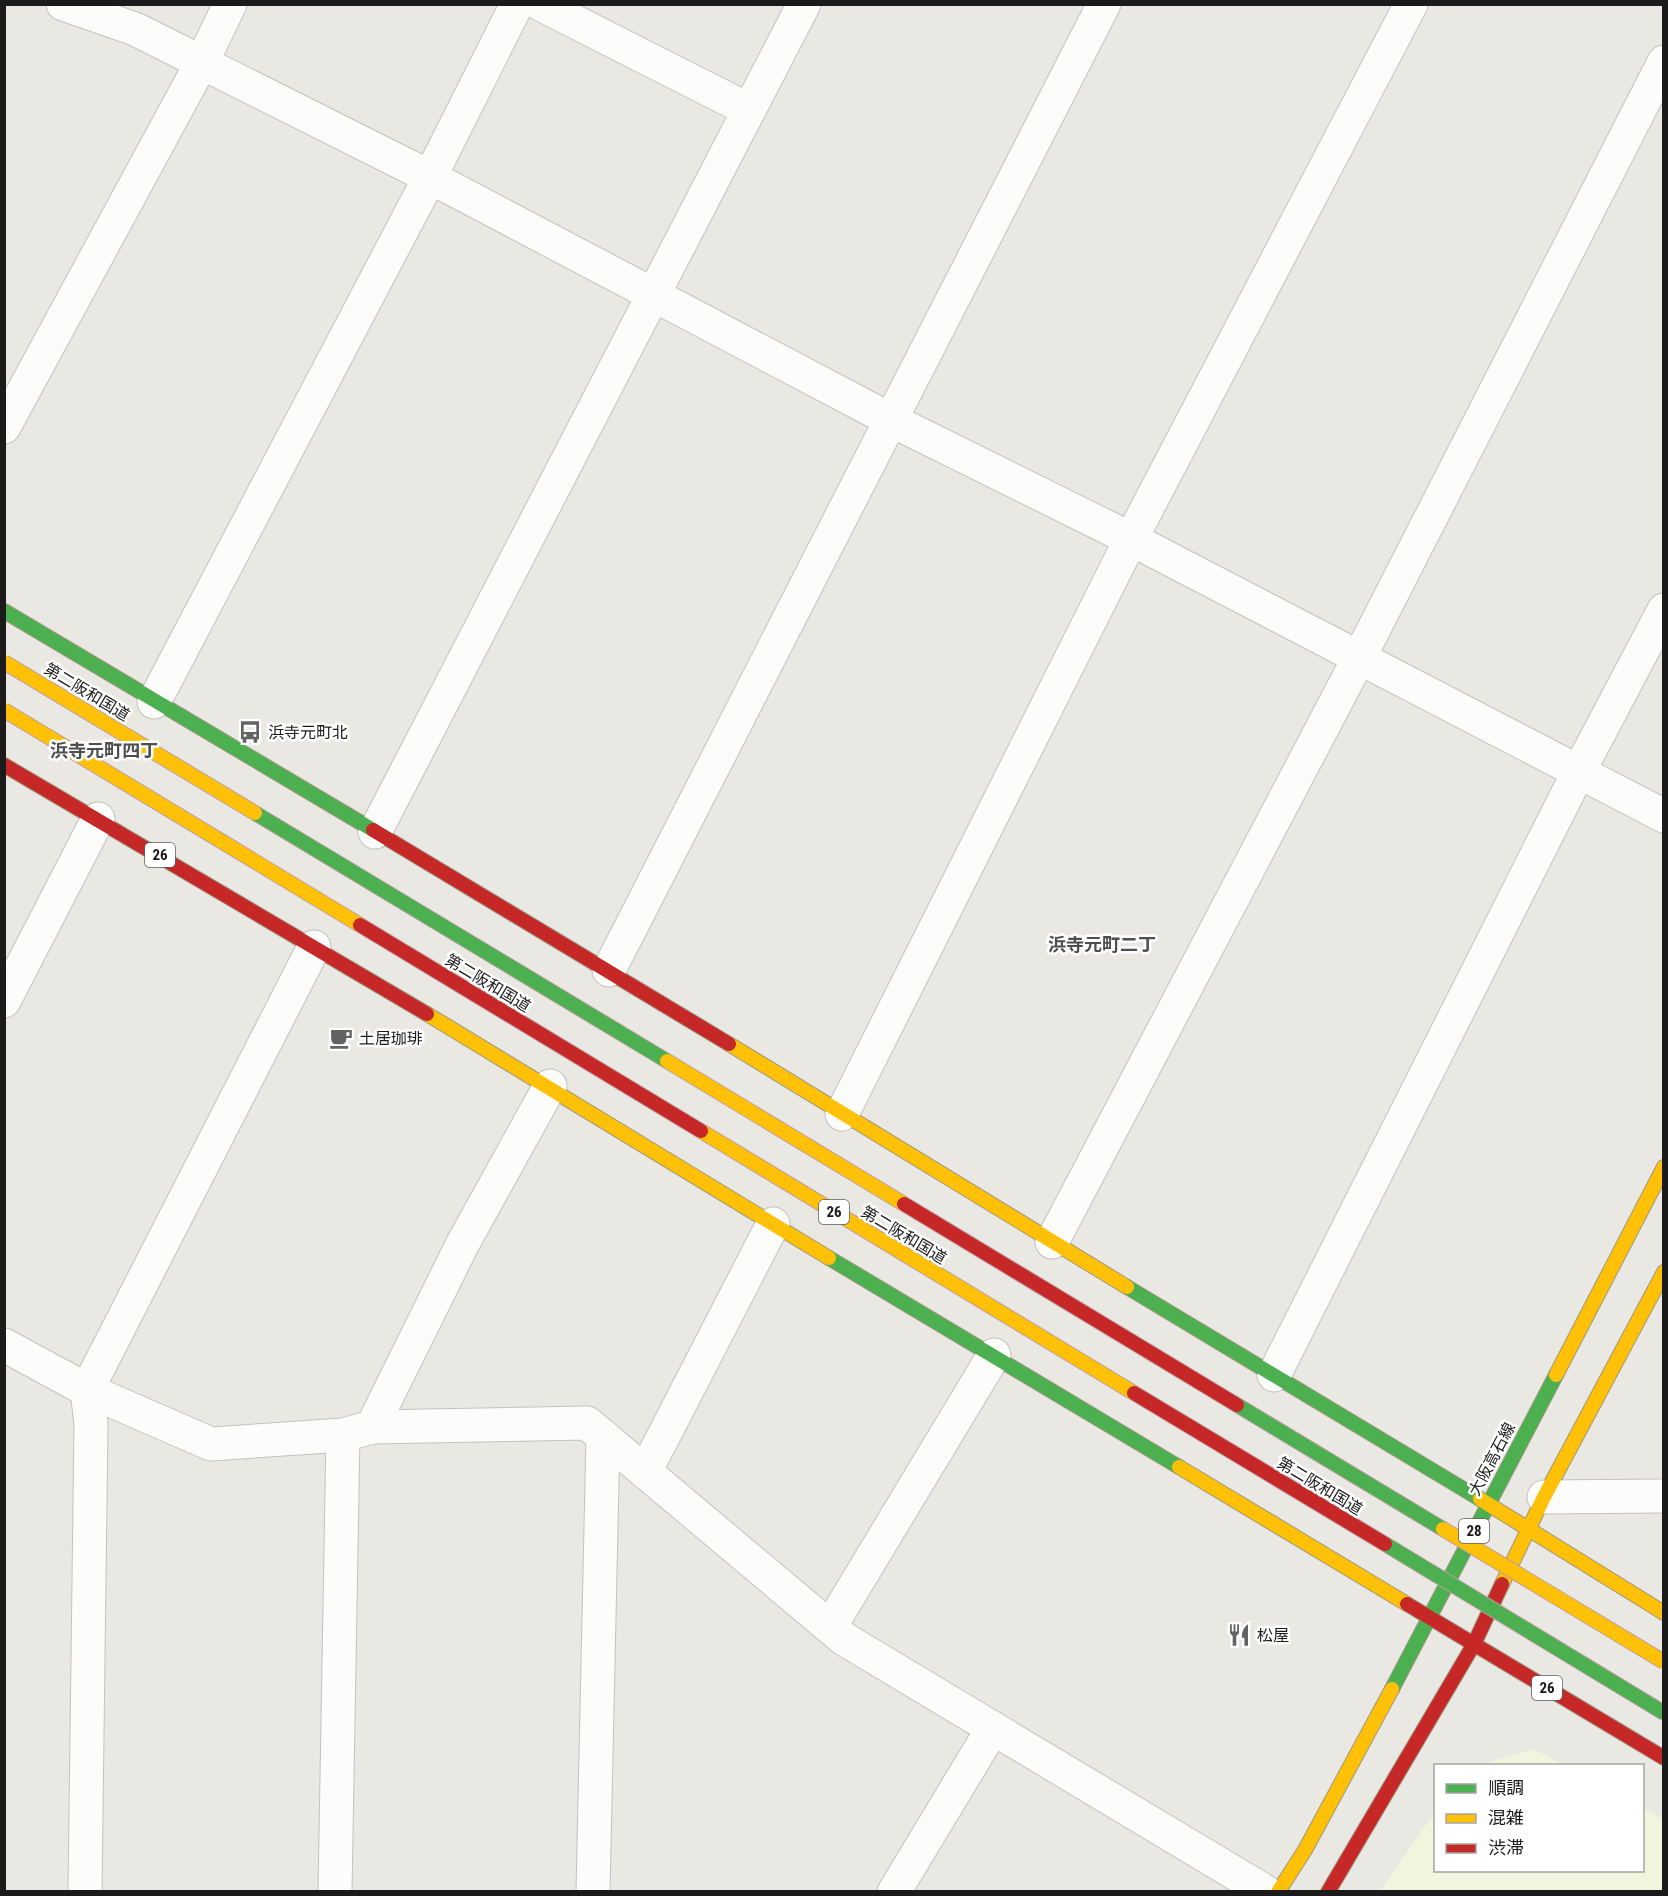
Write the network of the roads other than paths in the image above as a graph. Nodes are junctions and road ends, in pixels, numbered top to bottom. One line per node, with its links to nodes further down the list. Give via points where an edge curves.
1 (63, 4): 8 (street, via 135,29)
2 (230, 4): 8 (street)
3 (517, 4): 11 (street)
4 (540, 4): 10 (street)
5 (804, 4): 10 (street)
6 (1104, 4): 13 (street)
7 (1411, 4): 15 (street)
8 (202, 62): 11 (street); 14 (street)
9 (1664, 62): 18 (street)
10 (749, 110): 12 (street)
11 (430, 177): 12 (street); 20 (street)
12 (653, 296): 13 (street); 26 (street)
13 (891, 420): 15 (street); 28 (street)
14 (4, 427)
15 (1131, 539): 18 (street); 31 (street)
16 (1664, 610): 23 (street)
17 (4, 611): 20 (main road)
18 (1359, 658): 23 (street); 34 (street)
19 (4, 662): 51 (main road, 第二阪和国道, bridge)
20 (154, 702): 26 (main road)
21 (4, 710): 52 (main road, 第二阪和国道 / 26, bridge)
22 (4, 765): 25 (main road, 26)
23 (1578, 773): 24 (street); 38 (street)
24 (1664, 816)
25 (98, 819): 27 (main road, 26); 29 (street)
26 (375, 832): 28 (main road)
27 (314, 947): 30 (main road, 26); 39 (street)
28 (609, 970): 31 (main road)
29 (4, 1001)
30 (550, 1086): 33 (main road, 26); 40 (street)
31 (842, 1114): 34 (main road)
32 (1664, 1167): 45 (main road, 大阪高石線 / 28)
33 (773, 1224): 37 (main road, 26); 42 (street)
34 (1052, 1242): 38 (main road)
35 (1664, 1272): 44 (main road)
36 (4, 1346): 39 (street)
37 (994, 1354): 48 (main road, 26); 49 (street)
38 (1274, 1375): 45 (main road)
39 (87, 1390): 40 (street, via 211,1444); 55 (street, via 91,1424)
40 (357, 1431): 41 (street, via 587,1423); 56 (street)
41 (603, 1436): 42 (street); 57 (street)
42 (645, 1472): 49 (street)
43 (1664, 1496): 44 (street)
44 (1544, 1497): 46 (main road)
45 (1488, 1504): 46 (main road); 48 (main road, 大阪高石線 / 28)
46 (1530, 1530): 47 (main road); 50 (main road)
47 (1664, 1613)
48 (1431, 1616): 50 (main road, 26); 60 (main road, 大阪高石線 / 28, via 1305,1850)
49 (830, 1627): 53 (street)
50 (1474, 1644): 54 (main road, 26); 61 (main road)
51 (1664, 1662)
52 (1664, 1713)
53 (993, 1728): 58 (street); 59 (street)
54 (1664, 1758)
55 (85, 1892)
56 (335, 1892)
57 (593, 1892)
58 (894, 1892)
59 (1266, 1892)
60 (1278, 1892)
61 (1328, 1892)

